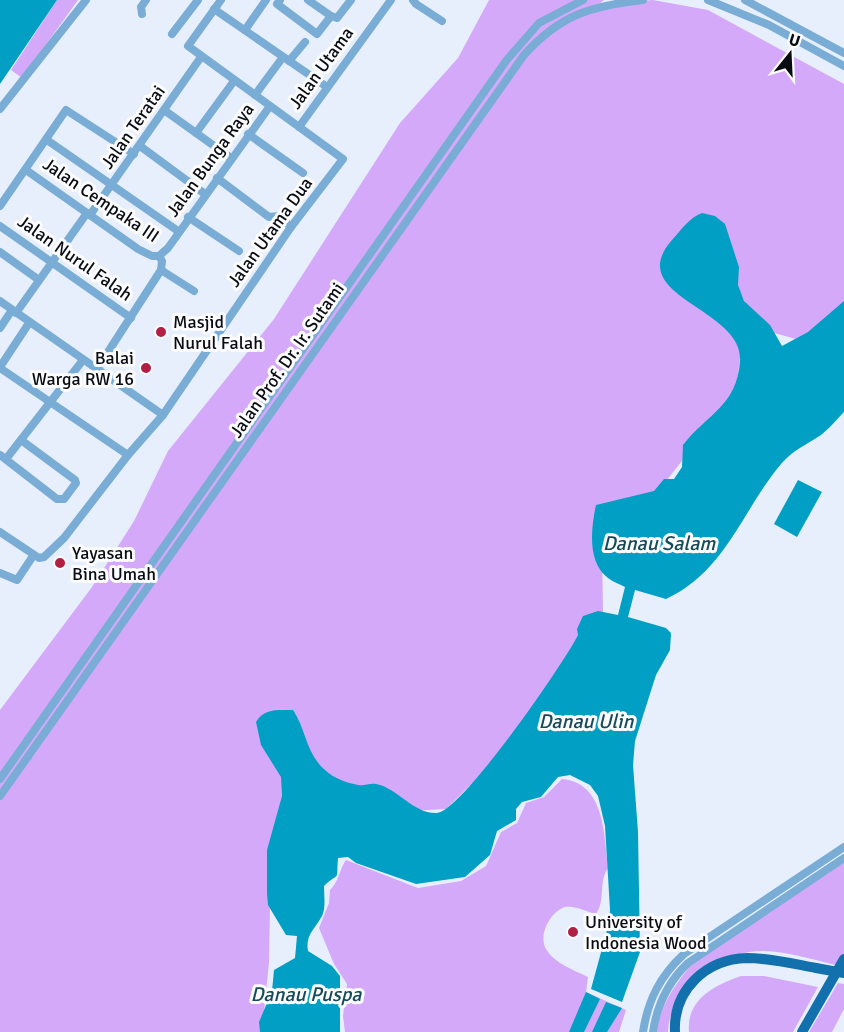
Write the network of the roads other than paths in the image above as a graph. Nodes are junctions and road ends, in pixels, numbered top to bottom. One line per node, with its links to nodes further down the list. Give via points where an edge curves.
1 (86, 0): 29 (street)
2 (146, 0): 15 (street)
3 (198, 0): 19 (street)
4 (221, 0): 14 (street)
5 (308, 0): 16 (street)
6 (351, 0): 16 (street, via 338,18)
7 (413, 0): 17 (street)
8 (583, 0): 72 (street, Jalan Prof. Dr. Ir. Sutami, via 539,23 506,61)
9 (643, 0): 73 (street, Jalan Prof. Dr. Ir. Sutami, via 565,19 544,32 524,56)
10 (708, 0): 24 (street, via 769,26)
11 (745, 0): 21 (street)
12 (273, 1): 16 (street, via 317,34); 18 (street)
13 (389, 1): 26 (street, Jalan Utama)
14 (214, 9): 18 (street); 22 (street, Jalan Bunga Raya, via 188,46)
15 (142, 14)
16 (331, 16)
17 (442, 21)
18 (245, 30): 23 (street)
19 (172, 34)
20 (305, 42): 23 (street)
21 (844, 53)
22 (201, 57): 25 (street, Jalan Bunga Raya); 30 (street, Jalan Teratai)
23 (286, 59): 26 (street); 27 (street)
24 (844, 66)
25 (234, 81): 27 (street, Jalan Bunga Raya); 32 (street)
26 (327, 87): 31 (street, Jalan Utama)
27 (255, 96): 28 (street, Jalan Bunga Raya)
28 (270, 106): 31 (street, Jalan Utama Dua); 33 (street, Jalan Bunga Raya)
29 (0, 109)
30 (164, 110): 32 (street); 35 (street, Jalan Teratai)
31 (299, 127): 47 (street, Jalan Utama Dua, via 343,159)
32 (196, 133): 37 (street)
33 (248, 134): 37 (street, Jalan Bunga Raya); 39 (street)
34 (47, 140): 36 (street, via 66,110); 38 (street); 41 (street)
35 (140, 146): 36 (street, Jalan Teratai); 42 (street)
36 (134, 154): 41 (street, Jalan Teratai)
37 (231, 158): 40 (street, Jalan Bunga Raya)
38 (26, 170): 43 (street); 44 (street, Jalan Cempaka III)
39 (303, 173)
40 (217, 178): 42 (street, Jalan Bunga Raya); 47 (street, via 269,218 279,216)
41 (111, 186): 44 (street, Jalan Teratai); 48 (street)
42 (205, 194): 45 (street, Jalan Bunga Raya)
43 (0, 206)
44 (88, 214): 51 (street, Jalan Cempaka III, via 138,249); 52 (street, Jalan Teratai)
45 (188, 217): 48 (street, Jalan Bunga Raya); 49 (street)
46 (0, 226): 52 (street, Jalan Nurul Falah)
47 (291, 227): 65 (street, Jalan Utama Dua)
48 (178, 231): 51 (street, Jalan Bunga Raya)
49 (239, 251)
50 (0, 252): 54 (street)
51 (159, 256): 53 (street)
52 (52, 263): 54 (street); 58 (street, Jalan Nurul Falah)
53 (161, 270): 55 (street); 58 (street)
54 (39, 280): 57 (street)
55 (194, 291)
56 (0, 301): 57 (street)
57 (14, 312): 59 (street); 60 (street)
58 (131, 318): 63 (street)
59 (29, 323): 61 (street); 62 (street)
60 (0, 328)
61 (83, 360): 63 (street); 64 (street)
62 (0, 367): 64 (street)
63 (97, 369): 65 (street)
64 (52, 403): 66 (street); 67 (street)
65 (163, 415): 67 (street, Jalan Utama Dua)
66 (21, 440): 68 (street); 68 (street, via 75,480 64,499 57,499)
67 (128, 455): 70 (street, Jalan Utama Dua, via 64,538 44,557)
68 (3, 457)
69 (0, 532): 70 (street)
70 (33, 556): 71 (street, via 20,579)
71 (0, 573)
72 (0, 779)
73 (0, 796)
74 (844, 847): 78 (street, via 684,954 655,989)
75 (844, 858): 79 (street, via 688,963 663,998)
76 (844, 959): 81 (main road)
77 (844, 973): 80 (main road, bridge, via 760,958 736,959 715,966 697,977 684,992 676,1011)
78 (643, 1032)
79 (653, 1032)
80 (675, 1032)
81 (802, 1032)

